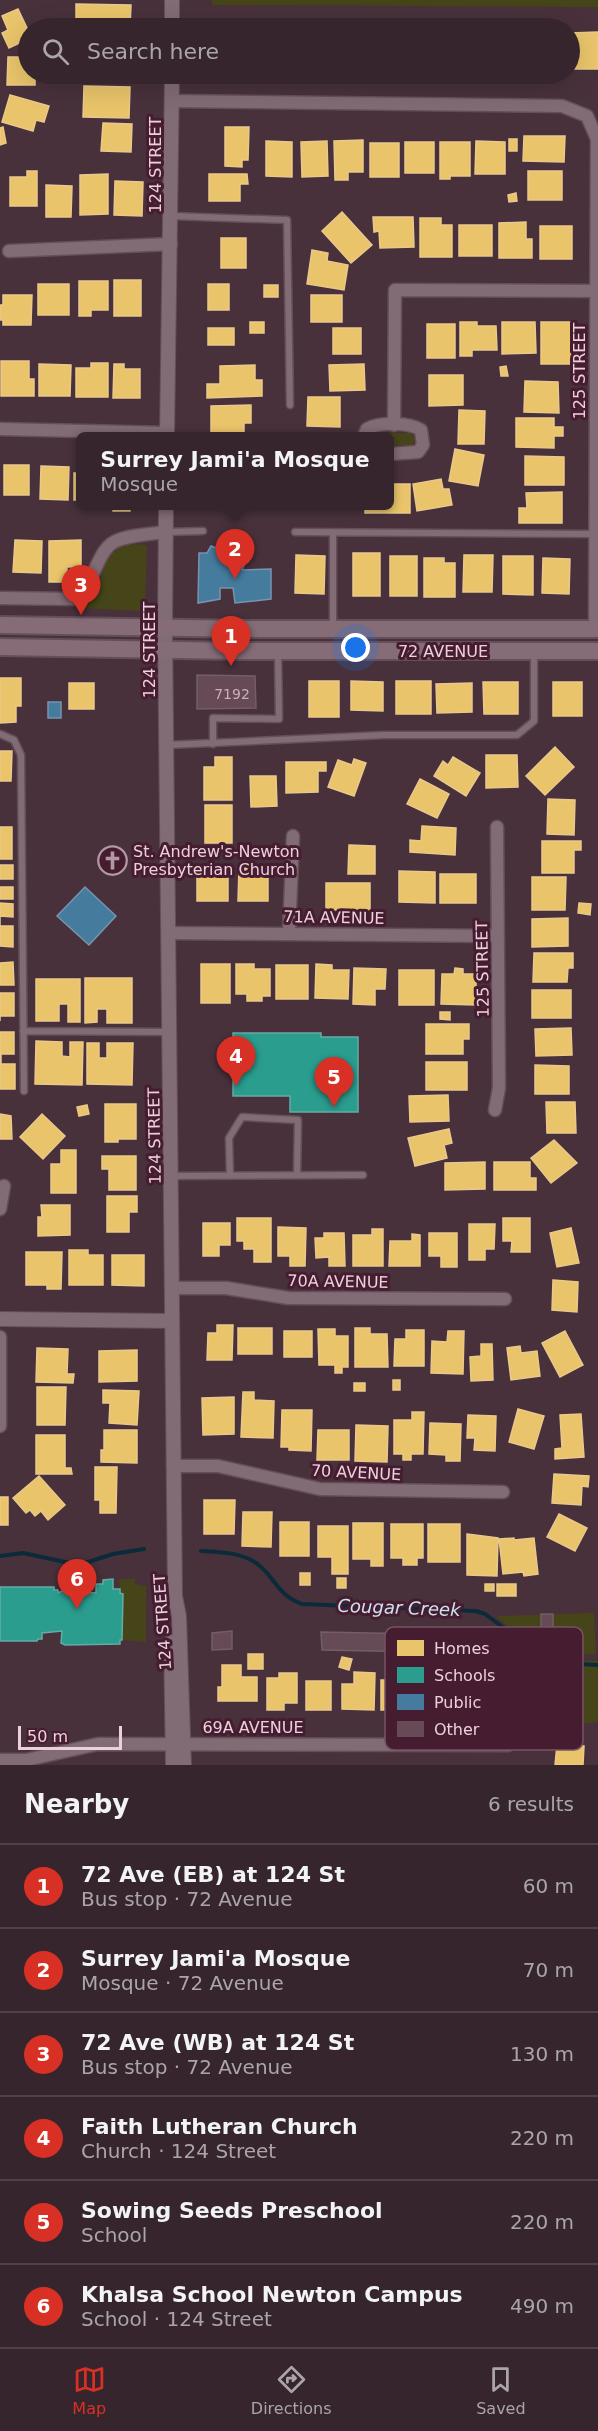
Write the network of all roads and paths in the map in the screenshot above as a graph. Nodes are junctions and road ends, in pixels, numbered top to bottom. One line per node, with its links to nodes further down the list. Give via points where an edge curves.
1 (172, 0): 2 (street)
2 (172, 18)
3 (172, 84): 4 (street, 124 STREET)
4 (172, 101): 5 (street, 124 STREET); 8 (street, 125 STREET, via 562,106 587,116 597,139)
5 (171, 216): 6 (street, 124 STREET); 9 (lane, via 287,220)
6 (171, 244): 7 (street); 13 (street, 124 STREET)
7 (9, 251)
8 (596, 291): 10 (street, via 394,290); 21 (street, 125 STREET)
9 (290, 405)
10 (394, 425): 14 (street, via 374,425); 15 (street, via 416,427 423,435 423,445 418,452)
11 (0, 429): 12 (street)
12 (84, 432)
13 (167, 432)
14 (366, 432)
15 (394, 454)
16 (166, 510): 18 (street, 124 STREET)
17 (203, 531): 18 (lane)
18 (166, 532): 22 (street, via 108,546 83,594 74,599); 24 (street, 124 STREET)
19 (295, 532): 20 (lane)
20 (333, 533): 21 (lane); 25 (lane)
21 (595, 534): 26 (street, 125 STREET)
22 (0, 598)
23 (0, 625): 24 (main road, 72 AVENUE)
24 (165, 628): 25 (main road, 72 AVENUE); 28 (street, 124 STREET)
25 (333, 629): 26 (main road, 72 AVENUE)
26 (597, 629)
27 (0, 647): 28 (main road, 72 AVENUE)
28 (166, 650): 29 (main road, 72 AVENUE); 34 (street, 124 STREET)
29 (278, 651): 30 (main road, 72 AVENUE); 33 (lane, via 279,719 213,718)
30 (534, 651): 31 (main road, 72 AVENUE); 33 (lane, via 534,721 517,735 384,735)
31 (598, 651)
32 (0, 734): 40 (lane, via 14,740 21,755)
33 (213, 744): 34 (lane)
34 (167, 745): 37 (street, 124 STREET)
35 (497, 827): 39 (street, 125 STREET)
36 (293, 836): 38 (street)
37 (169, 933): 38 (street, 71A AVENUE); 41 (street, 124 STREET)
38 (289, 933): 39 (street, 71A AVENUE)
39 (498, 936): 43 (street, 125 STREET, via 500,1088)
40 (23, 1031): 41 (lane); 42 (lane)
41 (170, 1032): 47 (street, 124 STREET)
42 (24, 1091)
43 (495, 1110)
44 (230, 1175): 45 (lane); 45 (lane, via 229,1138 242,1117 297,1120); 47 (lane)
45 (297, 1175): 46 (lane)
46 (363, 1175)
47 (171, 1176): 50 (street, 124 STREET)
48 (4, 1186): 49 (street)
49 (0, 1209)
50 (172, 1288): 51 (street, 70A AVENUE, via 226,1288 288,1298); 53 (street, 124 STREET)
51 (505, 1299)
52 (0, 1319): 53 (street)
53 (172, 1321): 56 (street, 124 STREET)
54 (0, 1337): 55 (street)
55 (0, 1426)
56 (173, 1466): 57 (street, 70 AVENUE, via 218,1466 320,1490); 58 (street, 124 STREET, via 175,1596 179,1616)
57 (503, 1492)
58 (178, 1743): 59 (street, 69A AVENUE); 60 (street, 69A AVENUE, via 98,1744 26,1760); 61 (street); 62 (street, 124 STREET)
59 (385, 1744)
60 (0, 1760)
61 (173, 1765)
62 (184, 1765)

